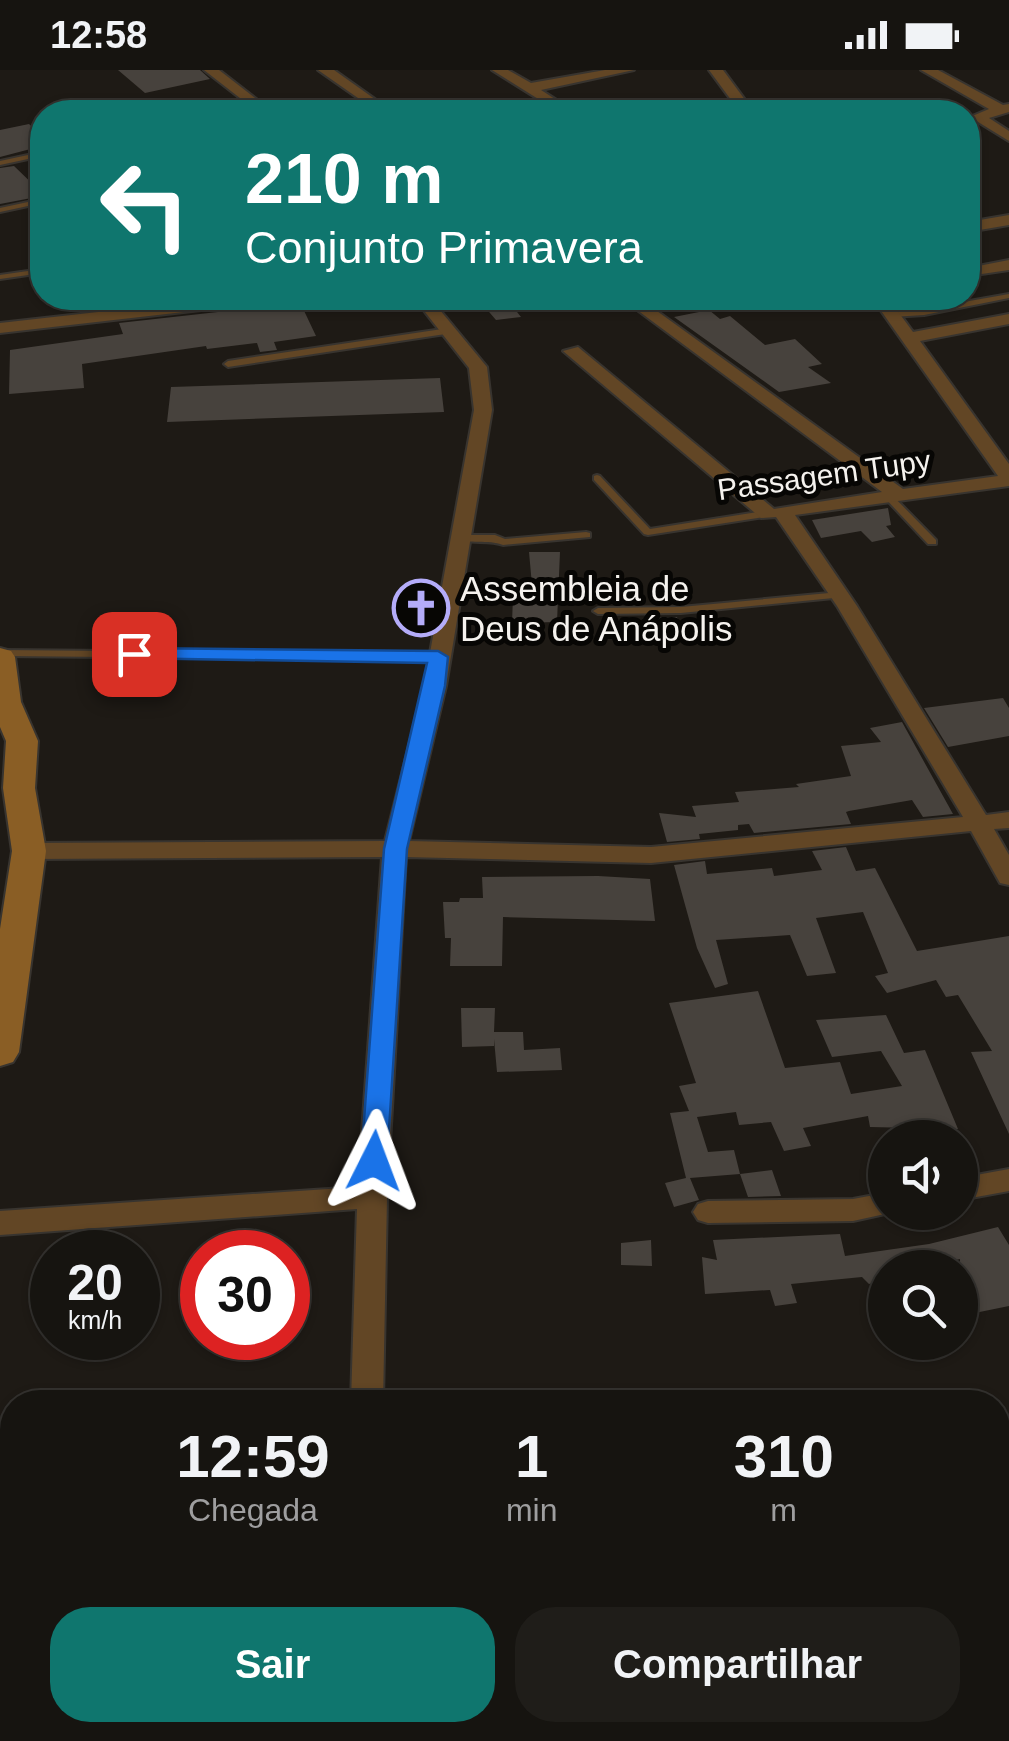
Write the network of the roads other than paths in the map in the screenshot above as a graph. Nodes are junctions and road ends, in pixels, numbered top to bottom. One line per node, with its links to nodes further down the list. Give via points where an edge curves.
1 (211, 70): 8 (street)
2 (325, 70): 9 (street)
3 (499, 70): 7 (street)
4 (628, 70): 7 (street)
5 (716, 70): 11 (street)
6 (928, 70): 12 (street)
7 (528, 88): 10 (street)
8 (250, 100)
9 (369, 100)
10 (548, 100)
11 (738, 100)
12 (1005, 109): 13 (street)
13 (980, 116)
14 (980, 121): 15 (street)
15 (1009, 137)
16 (30, 157): 17 (lane)
17 (0, 163)
18 (30, 204): 19 (lane)
19 (0, 210)
20 (1009, 220): 21 (street)
21 (980, 226)
22 (1009, 265): 23 (street)
23 (980, 270)
24 (30, 273): 25 (lane)
25 (0, 277)
26 (1009, 296): 27 (lane)
27 (980, 301)
28 (104, 310): 35 (lane)
29 (153, 310): 35 (street)
30 (433, 310): 38 (street)
31 (645, 310): 44 (street)
32 (889, 310): 34 (street)
33 (935, 310): 34 (lane)
34 (892, 314): 39 (street)
35 (106, 316): 37 (street)
36 (1009, 319): 39 (street)
37 (0, 328)
38 (448, 331): 41 (lane); 47 (street, via 478,367 483,410)
39 (910, 338): 43 (street)
40 (572, 351): 45 (street)
41 (228, 364)
42 (597, 478): 45 (lane, Passagem Tupy, via 648,532)
43 (1009, 478): 44 (street, Passagem Tupy)
44 (893, 494): 45 (street, Passagem Tupy); 48 (lane)
45 (776, 513): 49 (street)
46 (586, 536): 47 (lane)
47 (460, 538): 52 (street)
48 (932, 542)
49 (840, 595): 50 (lane); 55 (street)
50 (598, 611)
51 (0, 655): 52 (lane); 53 (street)
52 (438, 657): 56 (street)
53 (12, 742): 57 (street)
54 (1009, 820): 55 (street)
55 (980, 823): 56 (street, via 650,856); 58 (street)
56 (396, 849): 57 (street); 62 (street)
57 (29, 851): 59 (street)
58 (1009, 877)
59 (0, 1052)
60 (1009, 1180): 61 (street)
61 (978, 1186)
62 (372, 1197): 65 (street); 66 (street)
63 (868, 1207): 64 (street)
64 (708, 1212)
65 (0, 1223)
66 (367, 1390)

